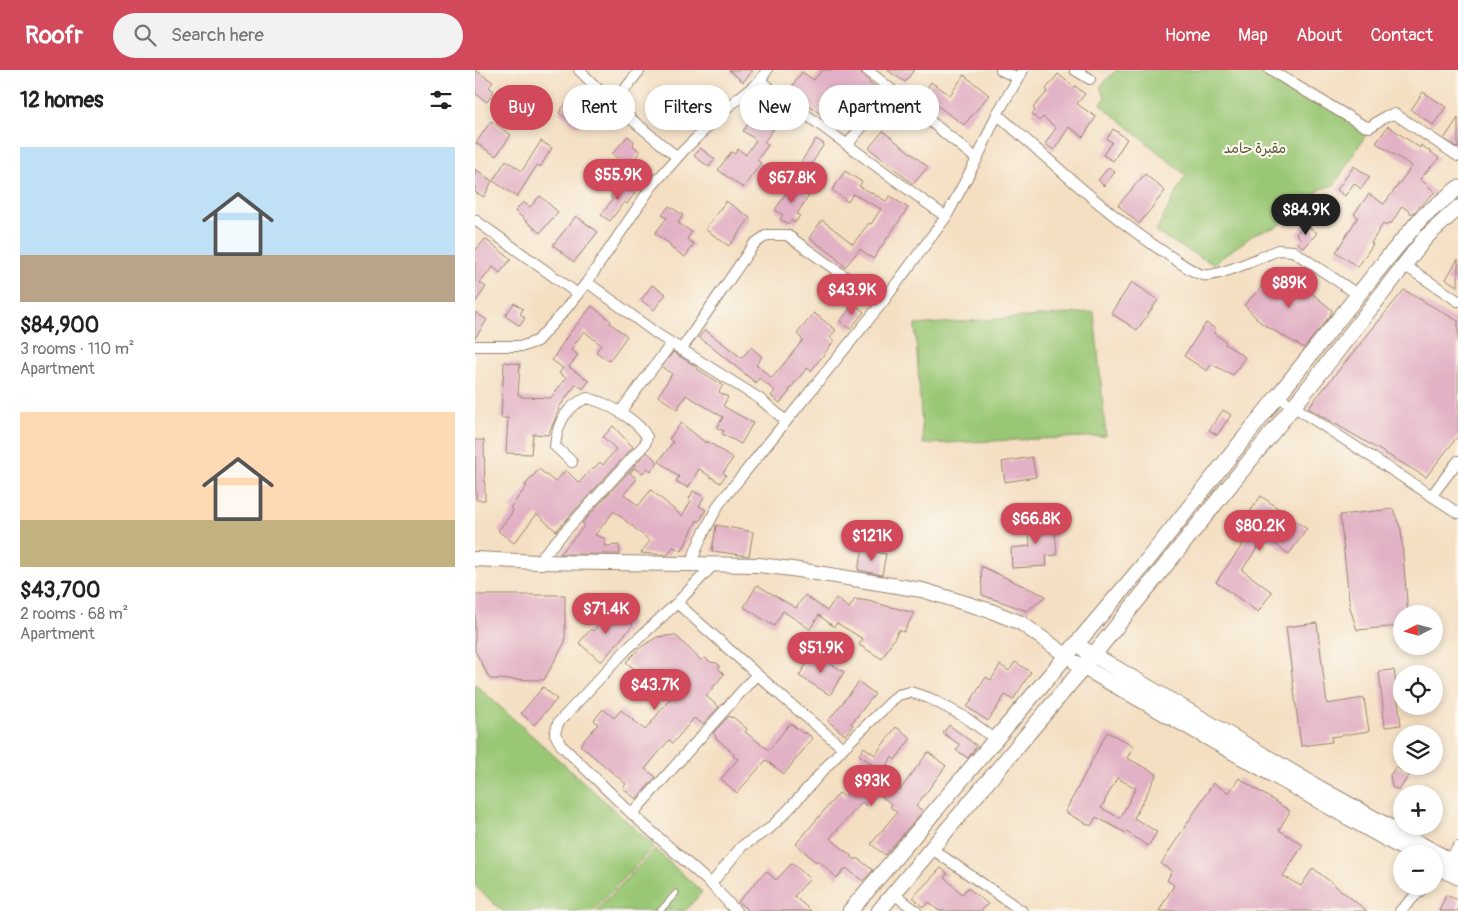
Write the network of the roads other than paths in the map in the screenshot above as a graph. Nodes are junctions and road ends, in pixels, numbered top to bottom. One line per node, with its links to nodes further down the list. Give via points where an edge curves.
1 (579, 70): 11 (street)
2 (640, 70): 12 (street)
3 (767, 70): 10 (street)
4 (867, 70): 13 (street)
5 (1001, 70): 8 (street)
6 (1075, 70): 9 (street)
7 (1271, 70): 19 (street, via 1365,126 1370,127 1395,114)
8 (1021, 74): 14 (street)
9 (1090, 79)
10 (759, 81): 18 (street); 20 (street)
11 (594, 85)
12 (628, 85)
13 (886, 85)
14 (997, 114): 21 (street); 29 (street, via 1149,243 1194,271 1203,275 1218,273 1278,250 1288,250)
15 (635, 123): 20 (street)
16 (939, 128): 21 (street)
17 (859, 130): 18 (street)
18 (847, 145): 24 (street)
19 (1458, 156)
20 (677, 158): 27 (street, via 652,186)
21 (977, 159): 24 (street)
22 (1458, 188): 29 (main road, via 1422,217)
23 (1458, 208): 26 (main road, via 1426,237)
24 (946, 217): 31 (street)
25 (475, 220): 28 (street)
26 (1404, 265): 30 (street); 36 (main road)
27 (587, 282): 28 (street); 32 (street)
28 (578, 294): 33 (street, via 533,343)
29 (1357, 294): 35 (main road)
30 (1458, 301)
31 (881, 303): 34 (street, via 787,235 767,235 754,244); 38 (street)
32 (671, 344): 34 (street); 37 (street)
33 (475, 346)
34 (681, 350): 38 (street, via 760,399)
35 (1279, 396): 36 (street); 48 (main road)
36 (1293, 406): 41 (street); 49 (main road)
37 (620, 412): 40 (street, via 587,398 572,408 561,420 555,446); 44 (street, via 645,432 645,444)
38 (785, 420): 46 (street, via 719,504)
39 (1458, 461): 41 (street)
40 (572, 462)
41 (1432, 495): 42 (street)
42 (1458, 512)
43 (475, 559): 44 (main road)
44 (537, 562): 46 (main road)
45 (714, 564): 46 (main road); 47 (street); 48 (main road, via 792,569 922,590 991,611)
46 (690, 565)
47 (677, 603): 50 (street); 53 (street, via 627,649 556,729 561,745)
48 (1072, 650): 49 (main road); 51 (main road)
49 (1088, 662): 54 (main road); 55 (main road, via 1319,788); 57 (main road)
50 (757, 674): 52 (street); 53 (street)
51 (995, 739): 52 (street, via 947,706 905,692); 66 (main road)
52 (843, 748): 60 (street, via 769,829 742,846)
53 (632, 814): 60 (street)
54 (1397, 845)
55 (1407, 845)
56 (1458, 847): 58 (street)
57 (932, 849): 62 (main road); 69 (street)
58 (1443, 868): 59 (main road)
59 (1458, 877)
60 (711, 884): 65 (street)
61 (676, 893): 64 (lane)
62 (894, 894): 67 (main road); 68 (street)
63 (1416, 895): 70 (street)
64 (660, 911)
65 (736, 911)
66 (850, 911)
67 (879, 911)
68 (915, 911)
69 (1023, 911)
70 (1400, 911)

